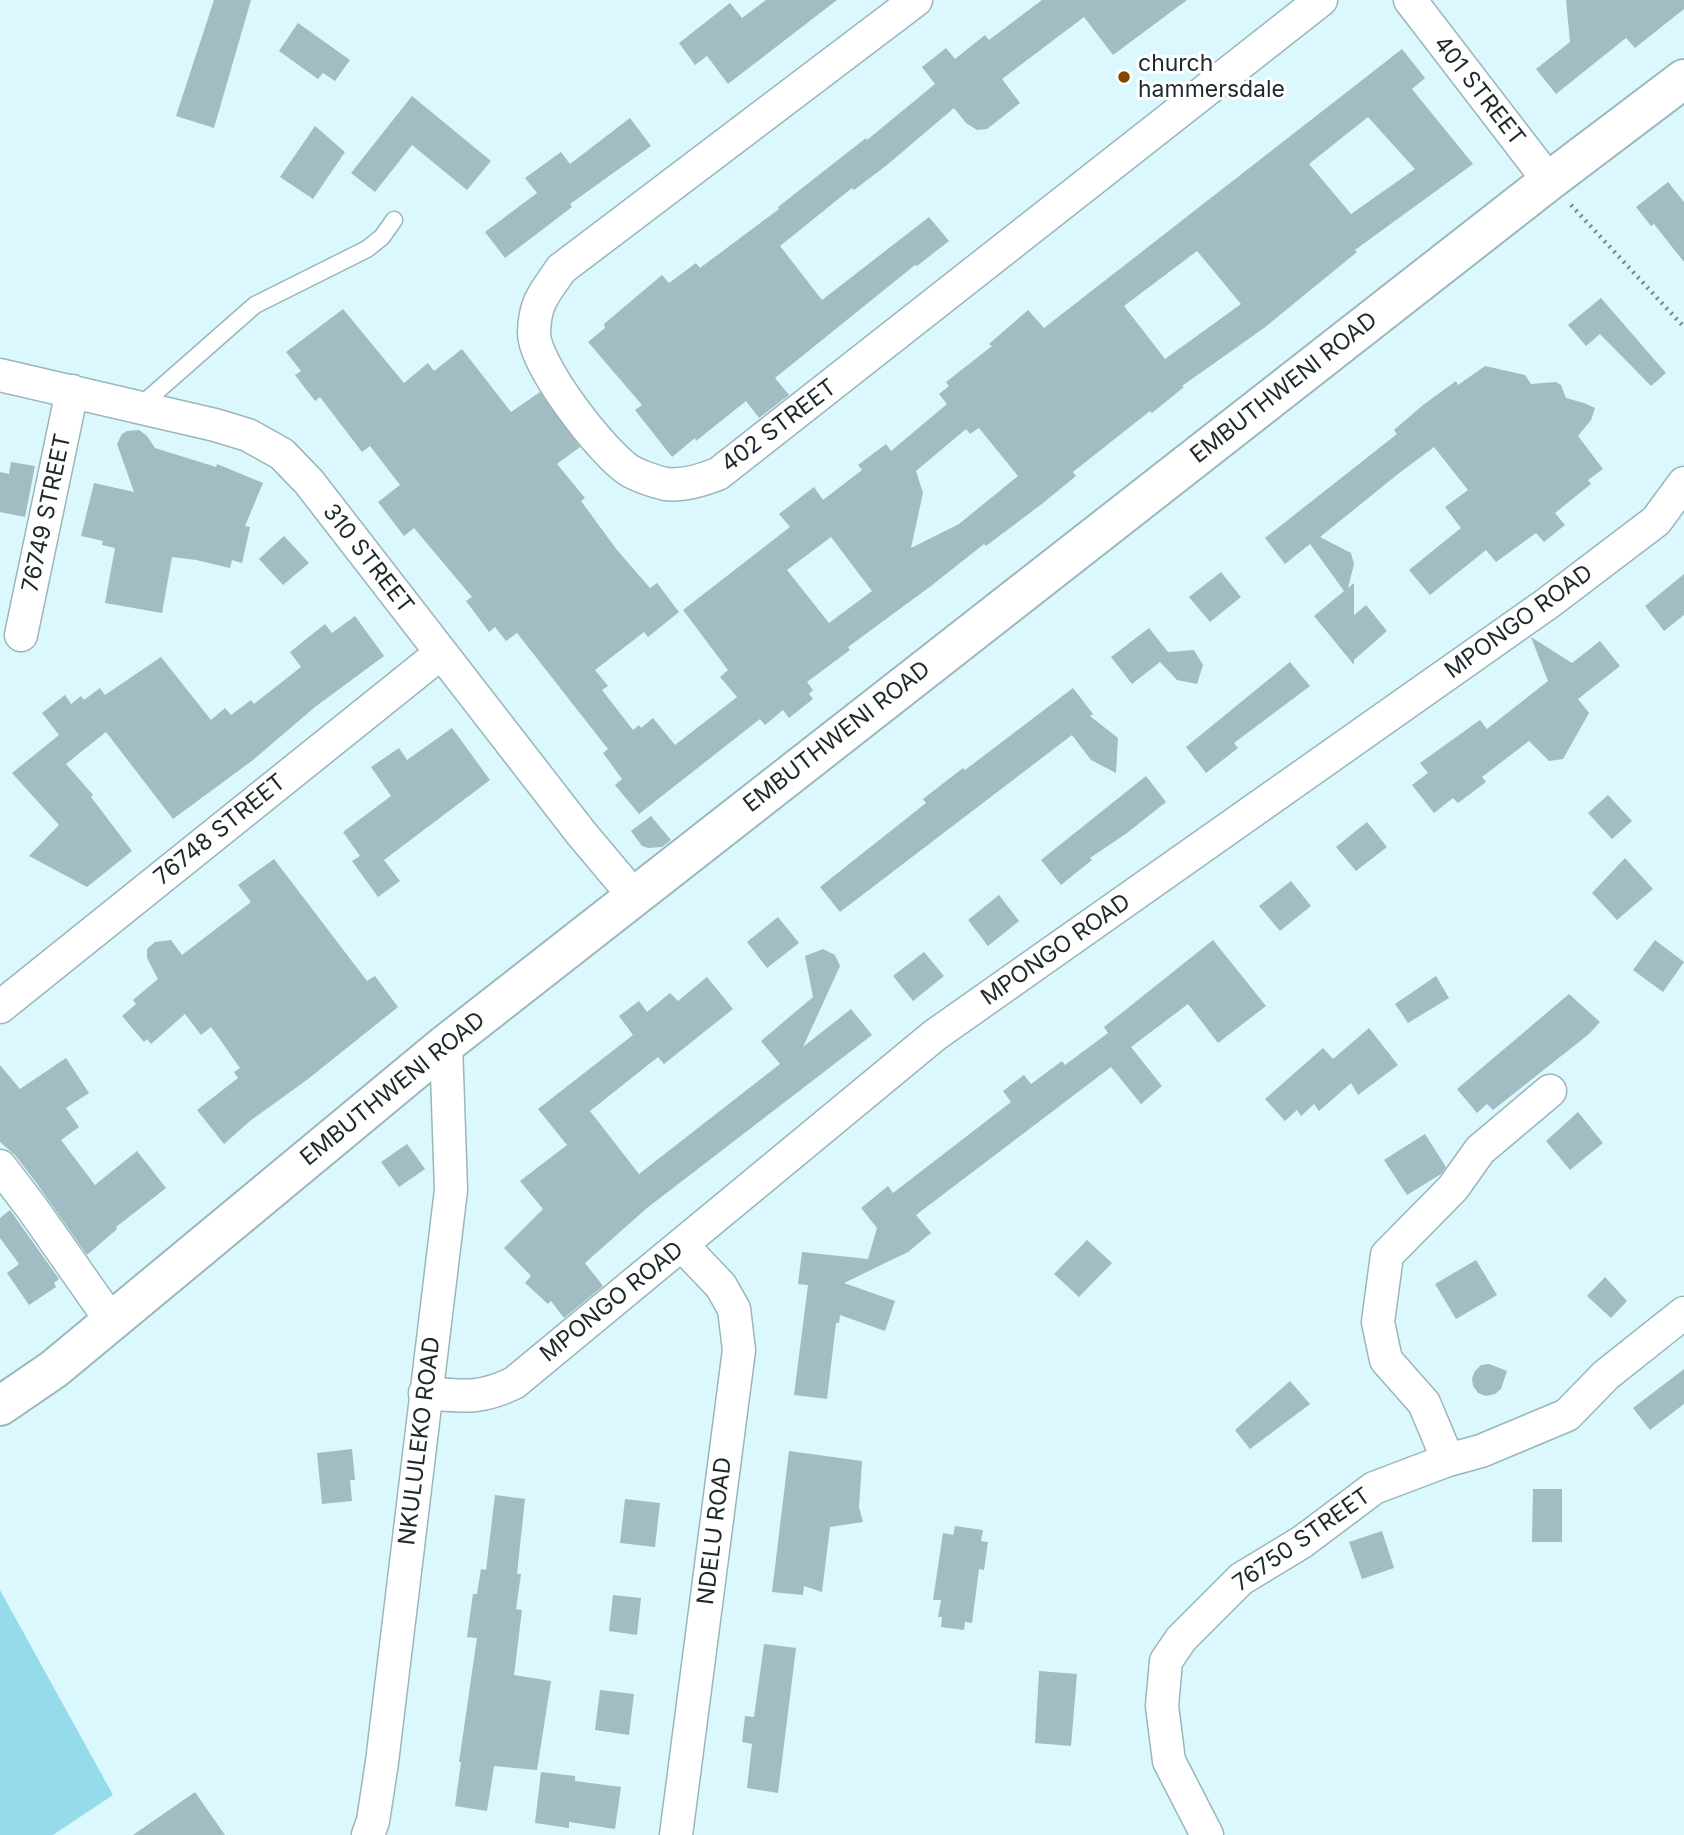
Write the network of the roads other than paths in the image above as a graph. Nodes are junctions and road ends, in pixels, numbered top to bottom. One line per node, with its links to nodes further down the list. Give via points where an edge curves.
1 (916, 0): 2 (street, 402 STREET, via 561,270 538,302 534,335 546,367 574,411 631,471 664,484 691,483 718,474)
2 (1321, 0)
3 (1410, 0): 5 (street, 401 STREET)
4 (1684, 79): 5 (street, EMBUTHWENI ROAD)
5 (1549, 181): 13 (street, EMBUTHWENI ROAD)
6 (394, 220): 9 (lane, via 367,249 254,306)
7 (0, 375): 8 (street, 310 STREET)
8 (72, 391): 9 (street, 310 STREET); 11 (street, 76749 STREET)
9 (139, 407): 12 (street, 310 STREET, via 248,435 282,454 309,482)
10 (1684, 482): 18 (street, MPONGO ROAD, via 1656,521 1548,603 935,1035)
11 (21, 635)
12 (441, 653): 13 (street, 310 STREET); 14 (street, 76748 STREET)
13 (634, 896): 15 (street, EMBUTHWENI ROAD)
14 (0, 1007)
15 (446, 1044): 20 (street, EMBUTHWENI ROAD); 21 (street, NKULULEKO ROAD, via 451,1190)
16 (1550, 1091): 23 (street, via 1480,1150 1453,1188 1387,1255 1378,1322 1386,1360 1424,1403)
17 (4, 1178): 20 (street)
18 (682, 1245): 21 (street, MPONGO ROAD, via 514,1383 490,1394 468,1397); 25 (street, NDELU ROAD, via 721,1286 734,1309 739,1350)
19 (1684, 1312): 23 (street, 76750 STREET, via 1606,1375 1567,1415 1522,1436)
20 (109, 1323): 22 (street, EMBUTHWENI ROAD)
21 (425, 1393): 24 (street, NKULULEKO ROAD, via 382,1762)
22 (0, 1406)
23 (1448, 1460): 26 (street, 76750 STREET, via 1374,1488 1302,1542 1241,1579 1181,1639 1166,1661 1162,1706 1169,1761)
24 (368, 1835)
25 (676, 1835)
26 (1207, 1835)

